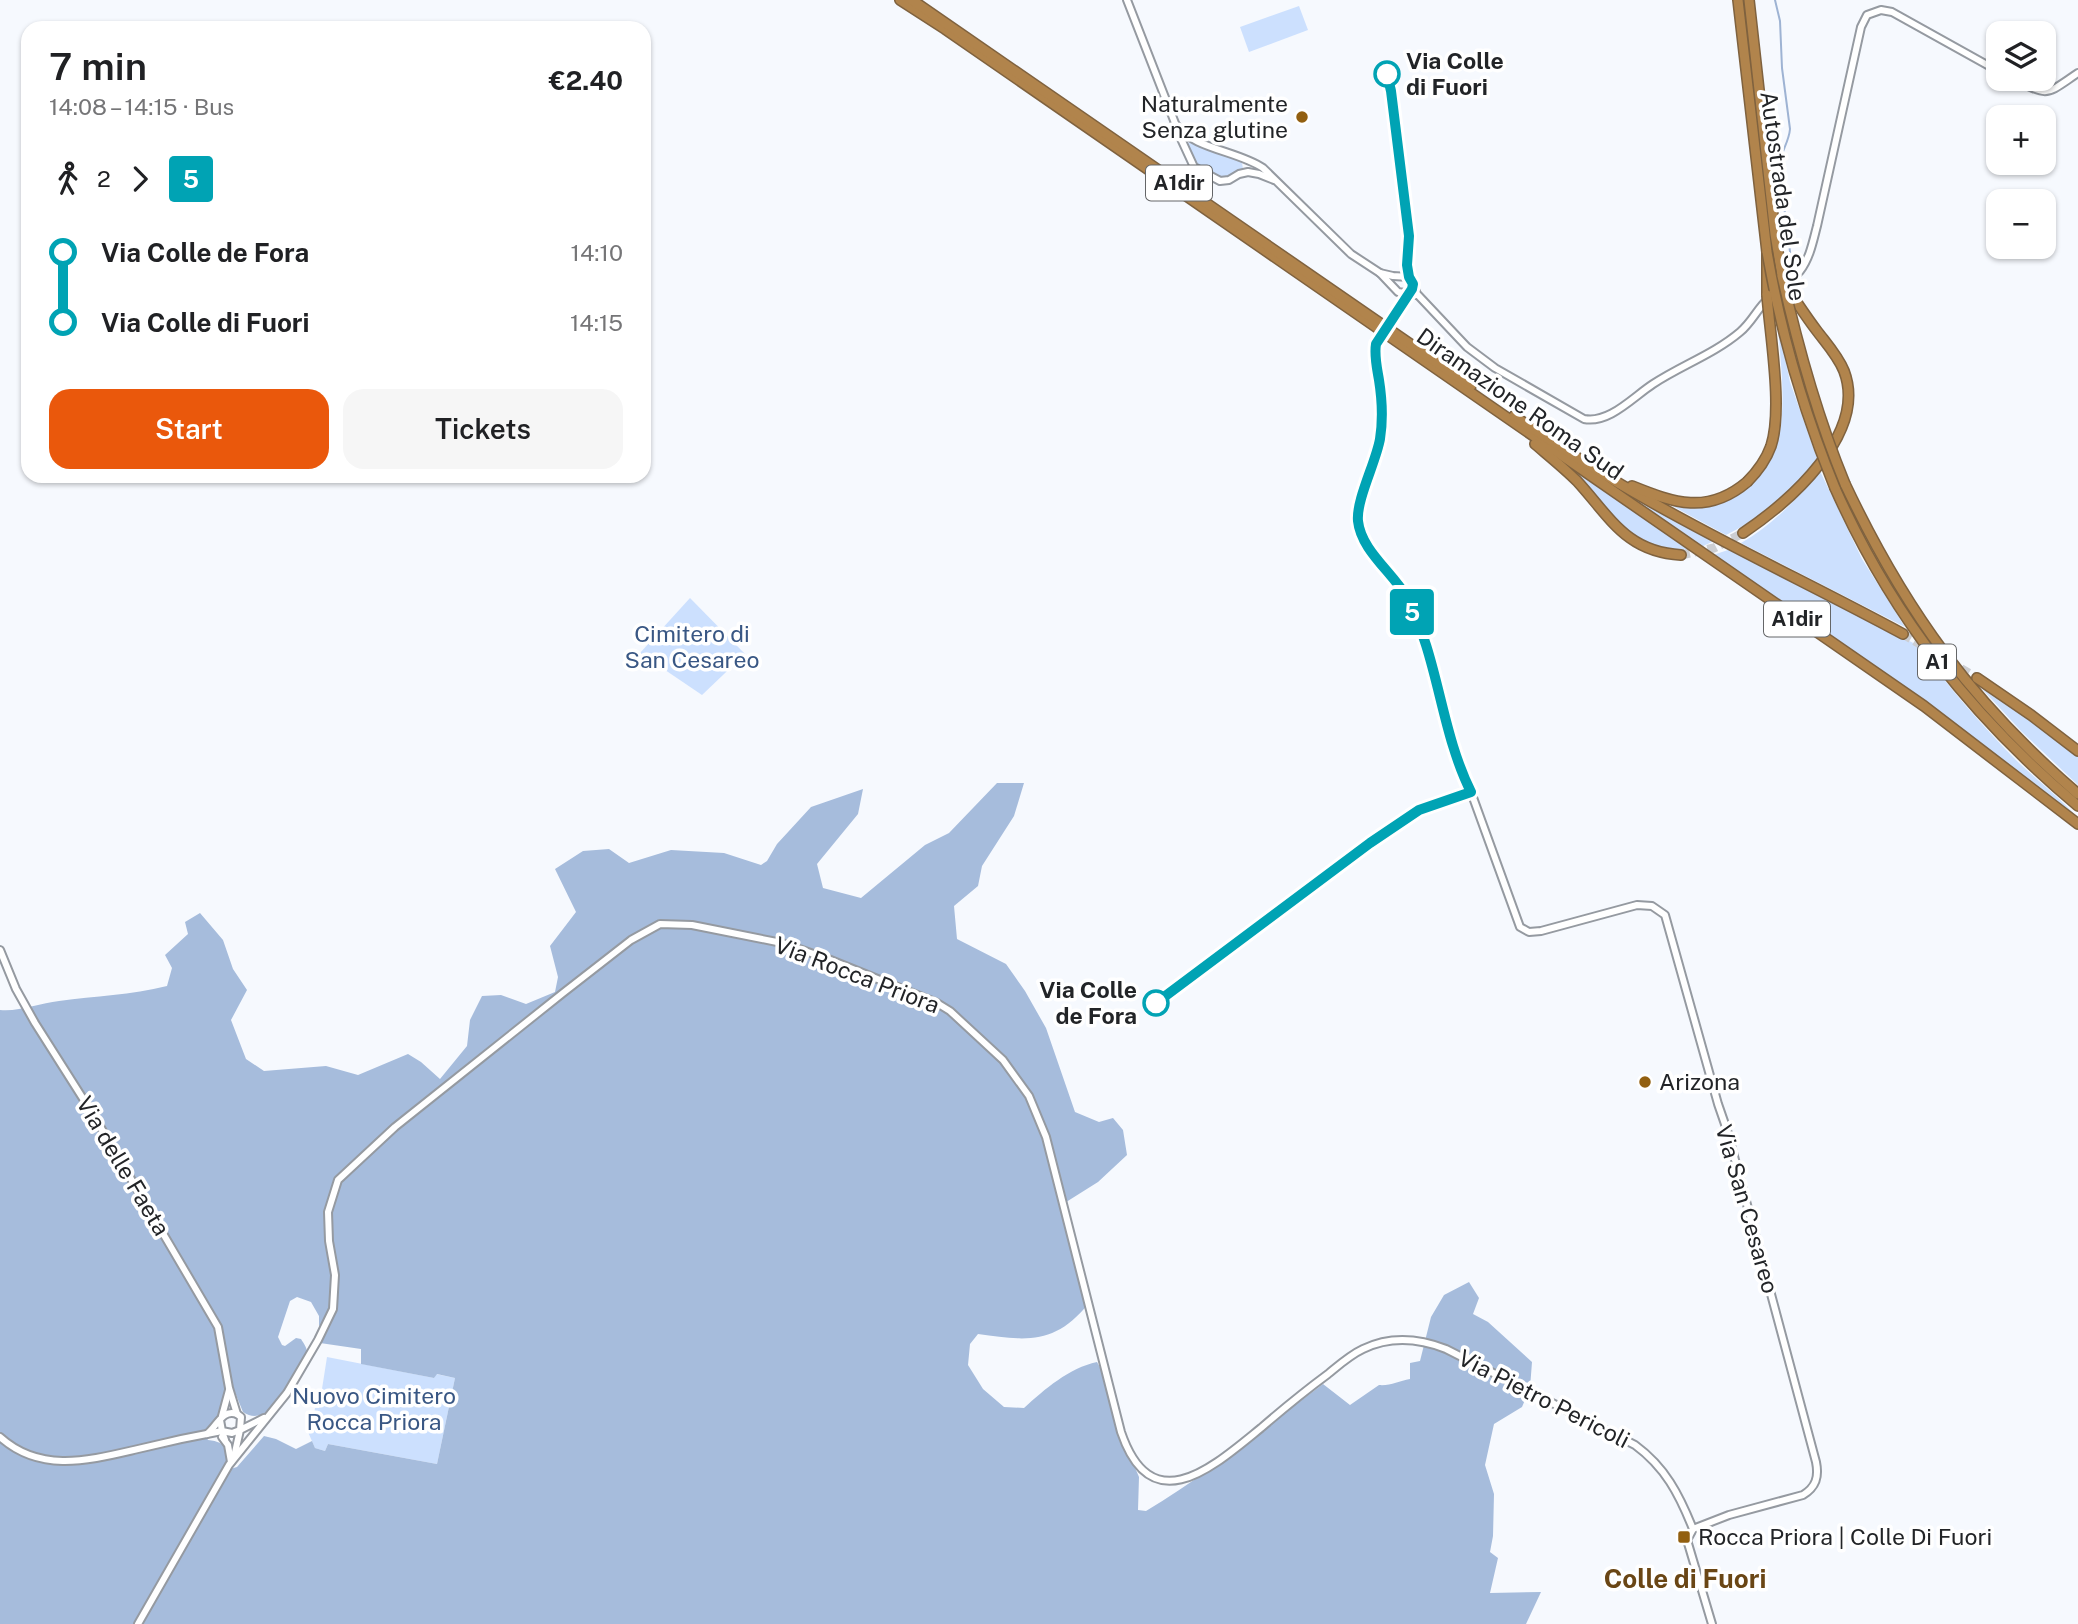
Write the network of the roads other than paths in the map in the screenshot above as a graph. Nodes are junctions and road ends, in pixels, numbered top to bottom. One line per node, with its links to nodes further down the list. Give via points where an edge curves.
1 (900, 0): 21 (highway, Diramazione Roma Sud / A1dir)
2 (912, 0): 22 (highway, Diramazione Roma Sud / A1dir)
3 (1127, 0): 9 (street)
4 (1738, 0): 10 (highway, Autostrada del Sole / A1)
5 (1749, 0): 10 (highway, Autostrada del Sole / A1)
6 (1986, 64): 17 (street, via 1894,13 1885,10 1867,15 1817,226 1799,272 1764,302 1746,327 1604,417 1584,419 1478,356)
7 (2078, 74): 8 (street)
8 (2056, 89)
9 (1176, 125): 11 (street, via 1199,142 1259,165); 11 (street, via 1191,162 1202,173 1222,182 1257,173)
10 (1759, 141): 12 (highway, Autostrada del Sole / A1); 14 (highway, Autostrada del Sole / A1)
11 (1276, 181): 13 (street, via 1348,251)
12 (1767, 252): 22 (highway, bridge, via 1774,427 1766,458 1747,482 1721,499 1704,503 1660,497); 29 (highway, Autostrada del Sole / A1, bridge, via 1814,436 1850,524 1887,590 1953,682 2011,747)
13 (1380, 273): 15 (street); 17 (street, via 1409,277)
14 (1782, 276): 23 (highway, via 1836,356 1849,396 1845,420 1815,468 1777,508); 28 (highway, Autostrada del Sole / A1, bridge, via 1824,432 1886,565 1948,660 1980,699)
15 (1397, 290): 16 (street); 18 (street)
16 (1408, 292): 17 (street); 18 (street)
17 (1422, 299)
18 (1400, 306): 19 (street)
19 (1389, 323)
20 (1378, 338): 43 (street, Via San Cesareo, via 1381,436 1358,518 1362,534 1405,595 1419,629 1455,757 1520,927 1541,932 1637,905 1652,906 1665,915 1788,1356 1818,1472 1813,1488 1801,1496)
21 (1511, 421): 24 (highway, via 1574,478 1623,534 1646,548); 30 (highway, Diramazione Roma Sud / A1dir, via 1924,706)
22 (1598, 471): 25 (highway, A1dir)
23 (1743, 533)
24 (1681, 555)
25 (1903, 634)
26 (1977, 678): 27 (highway)
27 (2078, 751)
28 (2078, 794)
29 (2078, 806)
30 (2078, 824)
31 (0, 950): 33 (street, Via delle Faeta, via 35,1023 218,1327)
32 (1355, 1353): 34 (street, Via Rocca Priora, via 1206,1470 1172,1481 1145,1474 1121,1432 1046,1137 1029,1096 1003,1060 950,1011 919,994 782,943 692,925 660,924 585,975 395,1127 338,1180 328,1212 335,1275 333,1309 289,1391); 43 (street, Via Pietro Pericoli, via 1390,1340 1431,1343 1622,1437 1663,1473)
33 (229, 1388): 35 (street, Via delle Faeta); 36 (street)
34 (271, 1413): 35 (street, via 256,1419); 37 (street); 42 (street, Via Rocca Priora)
35 (239, 1416): 36 (street, via 231,1412); 37 (street)
36 (221, 1418): 38 (street); 39 (street)
37 (240, 1430): 38 (street); 42 (street)
38 (222, 1431): 39 (street); 41 (street)
39 (207, 1434): 40 (street, via 69,1462 32,1456); 41 (street)
40 (0, 1437)
41 (225, 1440): 42 (street)
42 (231, 1462): 44 (street)
43 (1693, 1529): 45 (street, via 1687,1540)
44 (138, 1624)
45 (1712, 1624)

